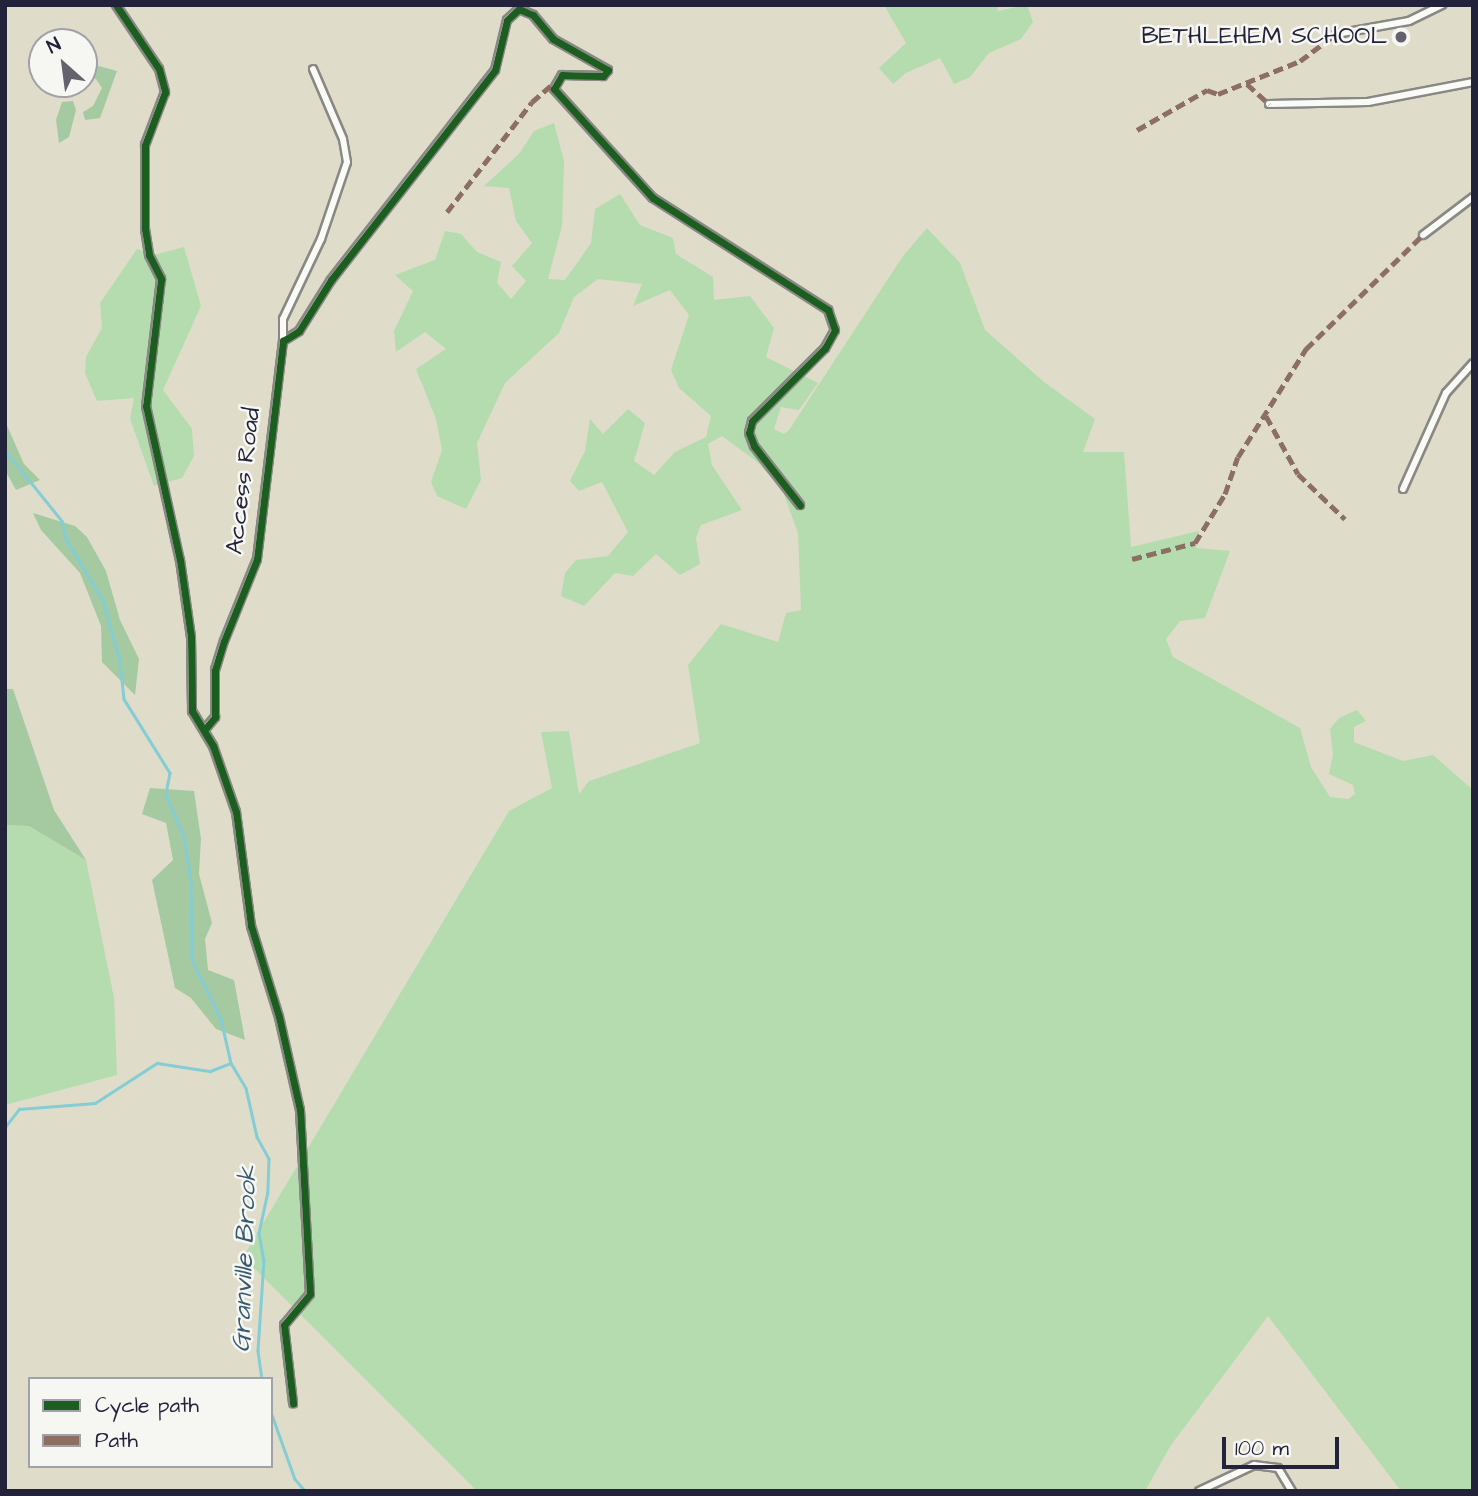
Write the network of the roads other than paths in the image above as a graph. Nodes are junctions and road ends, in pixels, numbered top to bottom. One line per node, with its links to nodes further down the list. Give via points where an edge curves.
1 (116, 5): 14 (street, via 159,69 165,92 145,145 145,229 149,255 161,279 146,406 180,560 191,637 192,711)
2 (1442, 5): 4 (street, via 1409,21)
3 (513, 9): 10 (street, via 495,70 331,279 299,331); 13 (street, via 527,10 552,39 608,70 603,76 562,75 554,89 653,198 828,310 835,330 825,348 752,421 749,433)
4 (1336, 34)
5 (313, 69): 10 (street, Access Road, via 343,139 347,162 321,239 283,319)
6 (1473, 82): 7 (street, via 1368,102)
7 (1269, 104)
8 (1473, 197): 9 (street)
9 (1423, 235)
10 (283, 341): 14 (street, Access Road, via 257,559 215,670 215,717)
11 (1473, 363): 12 (street, via 1446,393)
12 (1403, 489)
13 (800, 505)
14 (205, 729): 15 (street, via 236,811 251,926 279,1017 300,1110 310,1294 284,1325)
15 (293, 1403)
16 (1199, 1491): 17 (street, via 1254,1465 1278,1468)
17 (1292, 1491)

